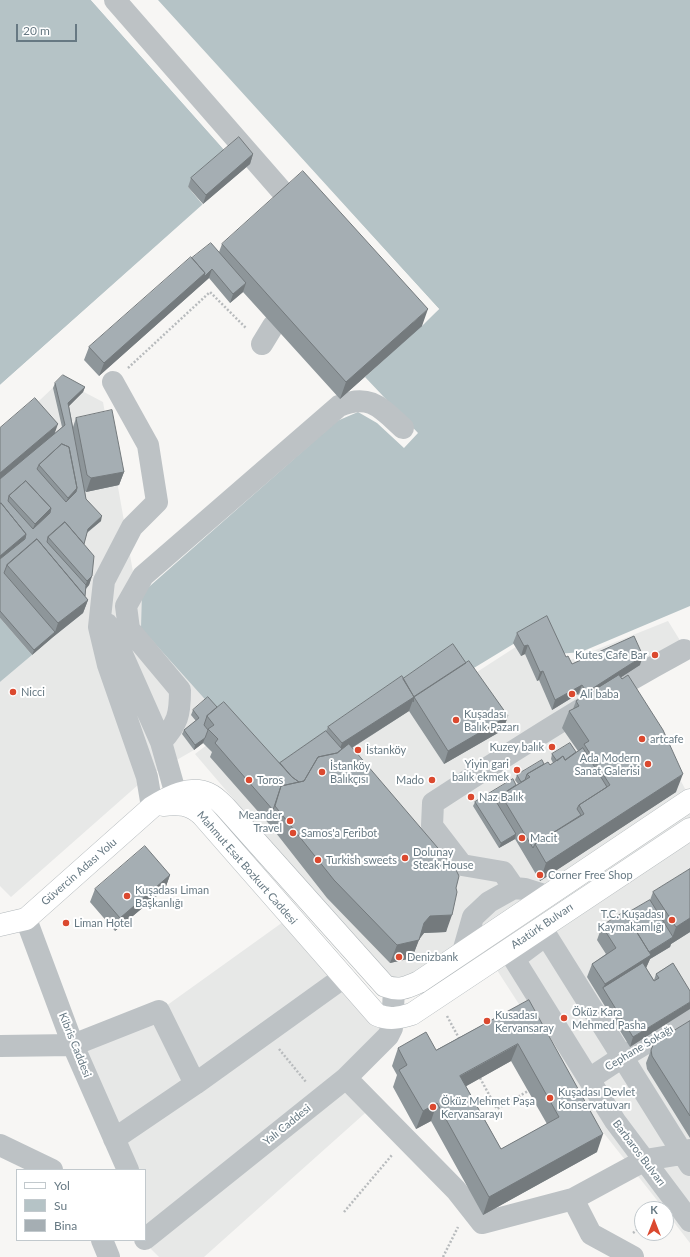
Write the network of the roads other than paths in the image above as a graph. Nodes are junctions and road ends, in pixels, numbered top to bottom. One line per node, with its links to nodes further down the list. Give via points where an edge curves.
1 (115, 0): 2 (street)
2 (287, 197)
3 (273, 326): 4 (street)
4 (262, 344)
5 (113, 382): 7 (street, via 148,446 157,502 132,527 104,581)
6 (403, 428): 9 (street, via 378,405 352,401 339,406 143,576 126,606 128,629 180,690 180,708 174,728)
7 (102, 592): 9 (street, via 107,626); 12 (street, via 99,627 108,664 147,777)
8 (684, 650): 14 (street, via 620,684 433,803 432,826 462,865 503,872)
9 (161, 742): 10 (street)
10 (176, 795): 12 (main road, Mahmut Esat Bozkurt Caddesi); 20 (main road, Mahmut Esat Bozkurt Caddesi, via 208,793 217,799 385,986)
11 (690, 800): 15 (main road, Atatürk Bulvarı)
12 (152, 808): 16 (main road, Güvercin Adası Yolu); 19 (main road, Mahmut Esat Bozkurt Caddesi, via 174,804 193,807 198,811)
13 (690, 829): 22 (main road, Atatürk Bulvarı, via 412,1014)
14 (514, 888): 15 (street); 18 (street, via 489,902 473,917)
15 (547, 896): 18 (main road, Atatürk Bulvarı)
16 (26, 919): 17 (main road, Güvercin Adası Yolu); 23 (street, Kibris Caddesi)
17 (0, 925)
18 (463, 952): 20 (main road, Atatürk Bulvarı, via 419,982 403,990)
19 (344, 977): 22 (main road, Mahmut Esat Bozkurt Caddesi, via 377,1015); 28 (street)
20 (394, 989): 22 (street, Yalı Caddesi)
21 (690, 1017): 25 (street, Cephane Sokağı)
22 (393, 1018): 26 (street, Yalı Caddesi, via 388,1036)
23 (73, 1045): 24 (street); 28 (street, via 159,1010); 29 (street, Kibris Caddesi)
24 (0, 1046)
25 (621, 1058): 27 (street, Cephane Sokağı); 27 (street, Barbaros Bulvarı, via 546,936 514,959); 31 (street, Barbaros Bulvarı)
26 (346, 1078): 35 (street, via 456,1190 482,1223); 38 (street, Yalı Caddesi)
27 (589, 1080): 32 (street, Barbaros Bulvarı, via 615,1121)
28 (195, 1084): 29 (street)
29 (114, 1138): 34 (street, Kibris Caddesi)
30 (0, 1145): 33 (street)
31 (687, 1156): 32 (street)
32 (645, 1160): 35 (street); 36 (street, Barbaros Bulvarı)
33 (50, 1169)
34 (128, 1169)
35 (573, 1199): 40 (street, via 591,1234)
36 (690, 1221)
37 (102, 1241): 39 (street)
38 (144, 1243)
39 (109, 1257)
40 (633, 1257)

